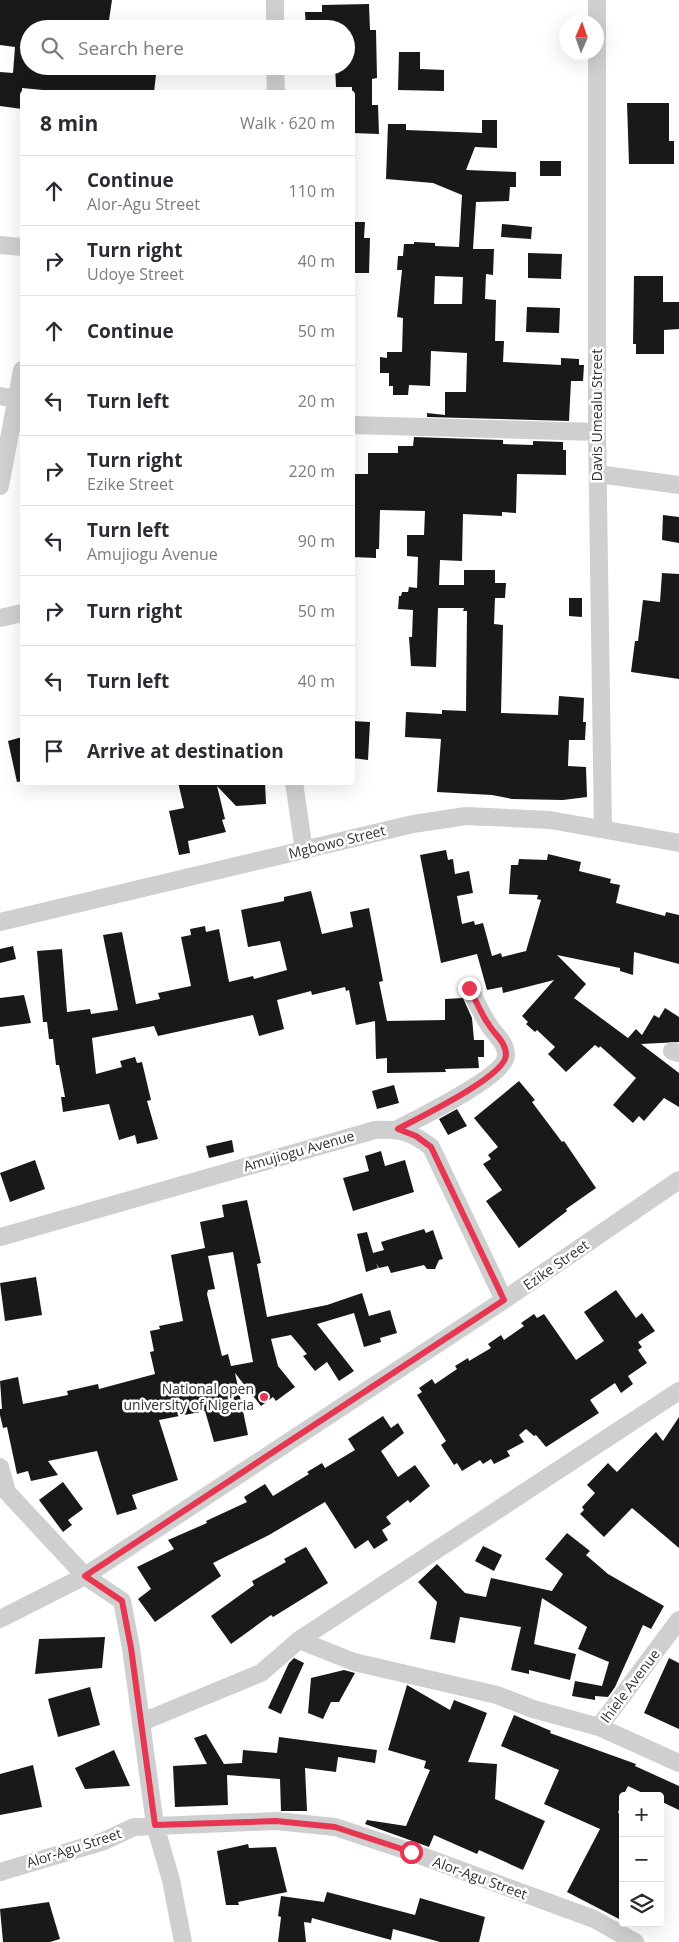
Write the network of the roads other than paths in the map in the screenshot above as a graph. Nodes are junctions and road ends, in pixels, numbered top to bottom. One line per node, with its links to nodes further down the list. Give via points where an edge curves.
1 (275, 0): 3 (street)
2 (597, 0): 11 (street, Davis Umealu Street)
3 (275, 20)
4 (275, 75): 5 (street)
5 (276, 90)
6 (0, 244): 7 (street)
7 (20, 247)
8 (20, 374): 9 (street)
9 (8, 398): 14 (street)
10 (355, 425): 11 (street)
11 (597, 432): 12 (street, Davis Umealu Street)
12 (598, 474): 13 (street); 18 (street, Davis Umealu Street)
13 (679, 485)
14 (0, 486)
15 (20, 613): 16 (street)
16 (0, 618)
17 (294, 785): 20 (street)
18 (603, 830): 19 (street, Mgbowo Street); 20 (street, Mgbowo Street, via 550,820 466,816 413,824)
19 (679, 843)
20 (304, 851): 21 (street, Mgbowo Street)
21 (0, 922)
22 (469, 988): 23 (street, via 489,1025 504,1044 506,1056 503,1065 489,1078)
23 (398, 1129): 25 (street, Amujiogu Avenue, via 375,1130); 26 (street, Amujiogu Avenue, via 431,1147)
24 (679, 1180): 26 (street, Ezike Street)
25 (0, 1236)
26 (504, 1300): 29 (street, Ezike Street)
27 (675, 1399): 32 (street)
28 (0, 1467): 29 (street, via 7,1492)
29 (85, 1576): 30 (street, Ezike Street); 33 (street, via 122,1601)
30 (0, 1619)
31 (679, 1620): 34 (street, Ihiele Avenue)
32 (299, 1640): 33 (street, via 261,1673); 34 (street, via 354,1662 497,1695 533,1709)
33 (142, 1722): 36 (street)
34 (600, 1727): 35 (street)
35 (679, 1763)
36 (155, 1825): 37 (street, Alor-Agu Street, via 134,1827 104,1841); 38 (street, via 171,1880); 39 (street, Alor-Agu Street, via 276,1821 335,1827 594,1919)
37 (0, 1872)
38 (183, 1942)
39 (635, 1942)

